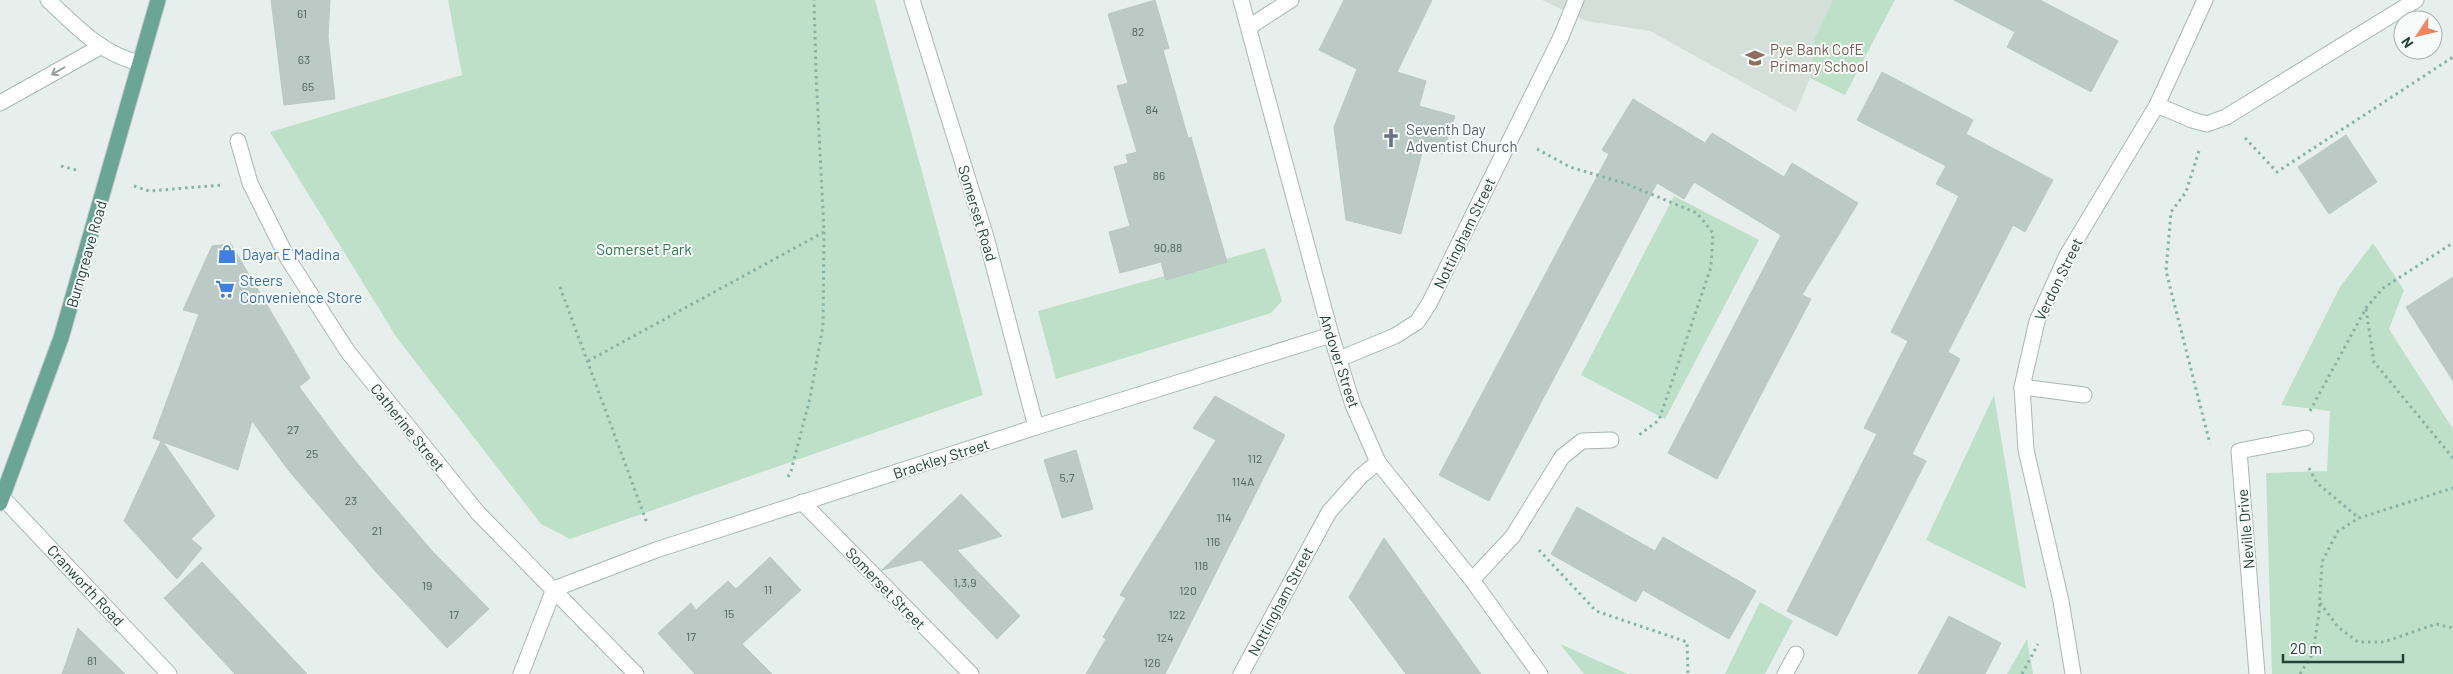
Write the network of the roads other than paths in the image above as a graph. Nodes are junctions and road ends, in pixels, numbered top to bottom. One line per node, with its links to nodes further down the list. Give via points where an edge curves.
1 (48, 0): 10 (street)
2 (158, 0): 11 (main road, Burngreave Road)
3 (912, 0): 19 (street, Somerset Road, via 986,238)
4 (1241, 0): 9 (street, Andover Street)
5 (1291, 0): 9 (street)
6 (1576, 0): 16 (street, Nottingham Street, via 1560,39 1429,304 1417,322 1395,336)
7 (2205, 0): 13 (street, Verdon Street)
8 (2416, 0): 13 (street, via 2226,117 2207,124)
9 (1249, 27): 15 (street, Andover Street)
10 (100, 47): 11 (street, via 123,59); 12 (street, one-way to 12)
11 (140, 63): 23 (main road, Burngreave Road, via 62,338)
12 (0, 103)
13 (2157, 105): 17 (street, Verdon Street, via 2067,256 2037,321)
14 (238, 141): 26 (street, Catherine Street, via 250,183 288,259 348,352 478,514)
15 (1331, 335): 16 (street, Andover Street); 19 (street, Brackley Street)
16 (1339, 359): 22 (street, Andover Street, via 1353,405)
17 (2022, 387): 18 (street); 35 (street, Verdon Street, via 2026,450 2061,601)
18 (2084, 395)
19 (1036, 427): 24 (street, Brackley Street)
20 (2306, 438): 36 (street, Neville Drive, via 2239,451)
21 (1612, 440): 25 (street, via 1582,441 1562,456 1518,528)
22 (1378, 462): 25 (street, Andover Street); 32 (street, Nottingham Street, via 1328,512)
23 (1, 500): 28 (street, Cranworth Road)
24 (802, 502): 26 (street, Brackley Street, via 656,550); 31 (street, Somerset Street)
25 (1472, 580): 33 (street, Andover Street)
26 (554, 589): 29 (street); 30 (street, Catherine Street)
27 (1796, 654): 34 (street)
28 (169, 674)
29 (521, 674)
30 (636, 674)
31 (970, 674)
32 (1241, 674)
33 (1540, 674)
34 (1785, 674)
35 (2073, 674)
36 (2257, 674)

